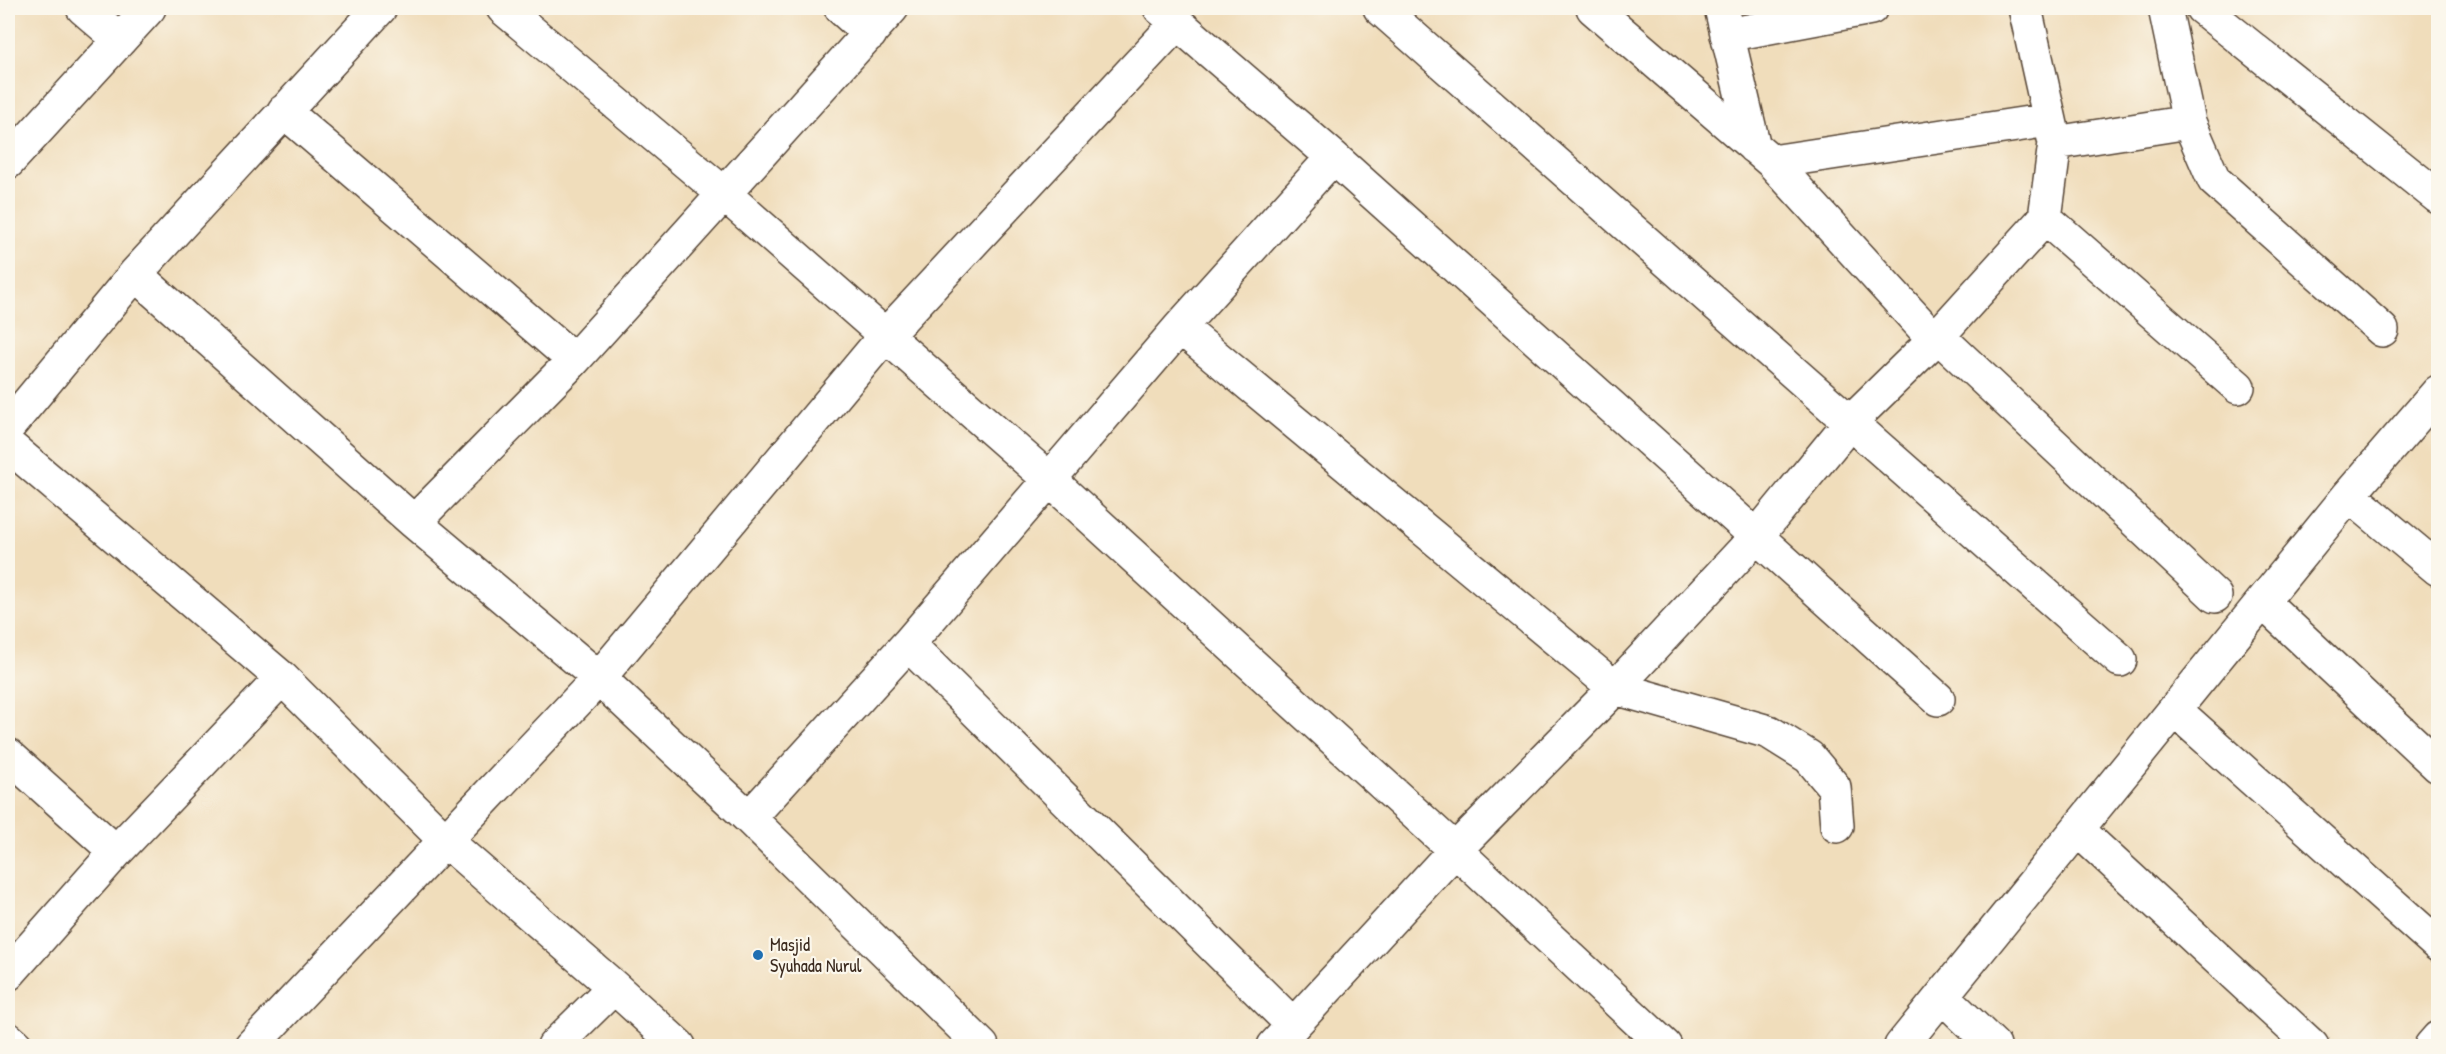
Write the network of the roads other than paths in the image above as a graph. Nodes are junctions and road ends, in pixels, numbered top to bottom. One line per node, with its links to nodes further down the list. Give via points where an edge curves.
1 (83, 8): 16 (street)
2 (149, 8): 16 (street)
3 (380, 8): 17 (street)
4 (503, 8): 23 (street)
5 (840, 8): 15 (street)
6 (892, 8): 15 (street)
7 (1380, 8): 34 (street)
8 (1593, 8): 20 (street)
9 (1871, 8): 14 (street)
10 (2025, 8): 19 (street)
11 (2165, 8): 18 (street)
12 (2202, 8): 24 (street)
13 (1169, 15): 21 (street); 29 (street)
14 (1724, 21): 20 (street)
15 (870, 34): 23 (street)
16 (120, 40): 22 (street)
17 (285, 111): 26 (street); 31 (street)
18 (2189, 122): 19 (street); 28 (street, via 2214,180)
19 (2052, 132): 20 (street); 25 (street)
20 (1763, 154): 30 (street, via 1924,328)
21 (1333, 157): 27 (street); 40 (street)
22 (8, 162)
23 (723, 193): 29 (street); 31 (street)
24 (2439, 197)
25 (2045, 218): 30 (street); 32 (street)
26 (135, 274): 35 (street); 39 (street)
27 (1180, 327): 37 (street); 48 (street)
28 (2382, 330)
29 (885, 336): 37 (street); 47 (street)
30 (1938, 336): 34 (street); 42 (street)
31 (574, 360): 39 (street)
32 (2238, 387)
33 (2439, 392): 38 (street)
34 (1851, 422): 40 (street); 45 (street)
35 (8, 427)
36 (8, 445): 46 (street)
37 (1050, 480): 44 (street); 57 (street)
38 (2349, 495): 41 (street); 43 (street)
39 (414, 522): 47 (street)
40 (1756, 537): 48 (street); 49 (street)
41 (2439, 569)
42 (2215, 596)
43 (2263, 602): 50 (street); 52 (street)
44 (908, 644): 53 (street); 63 (street)
45 (2120, 660)
46 (282, 678): 56 (street); 58 (street)
47 (599, 678): 53 (street); 56 (street)
48 (1615, 688): 54 (street, via 1769,732 1809,757 1834,787); 57 (street)
49 (1938, 699)
50 (2175, 710): 55 (street); 59 (street)
51 (8, 755): 58 (street)
52 (2439, 766)
53 (749, 818): 70 (street)
54 (1837, 826)
55 (2078, 830): 62 (street); 74 (street)
56 (447, 842): 61 (street); 67 (street)
57 (1455, 850): 63 (street); 71 (street)
58 (116, 852): 60 (street)
59 (2439, 945)
60 (8, 974)
61 (614, 987): 68 (street); 69 (street)
62 (1942, 996): 72 (street); 73 (street)
63 (1283, 1036)
64 (2439, 1038): 75 (street)
65 (8, 1040): 66 (street)
66 (16, 1047)
67 (251, 1047)
68 (554, 1047)
69 (679, 1047)
70 (982, 1047)
71 (1665, 1047)
72 (1901, 1047)
73 (1995, 1047)
74 (2312, 1047)
75 (2431, 1047)

